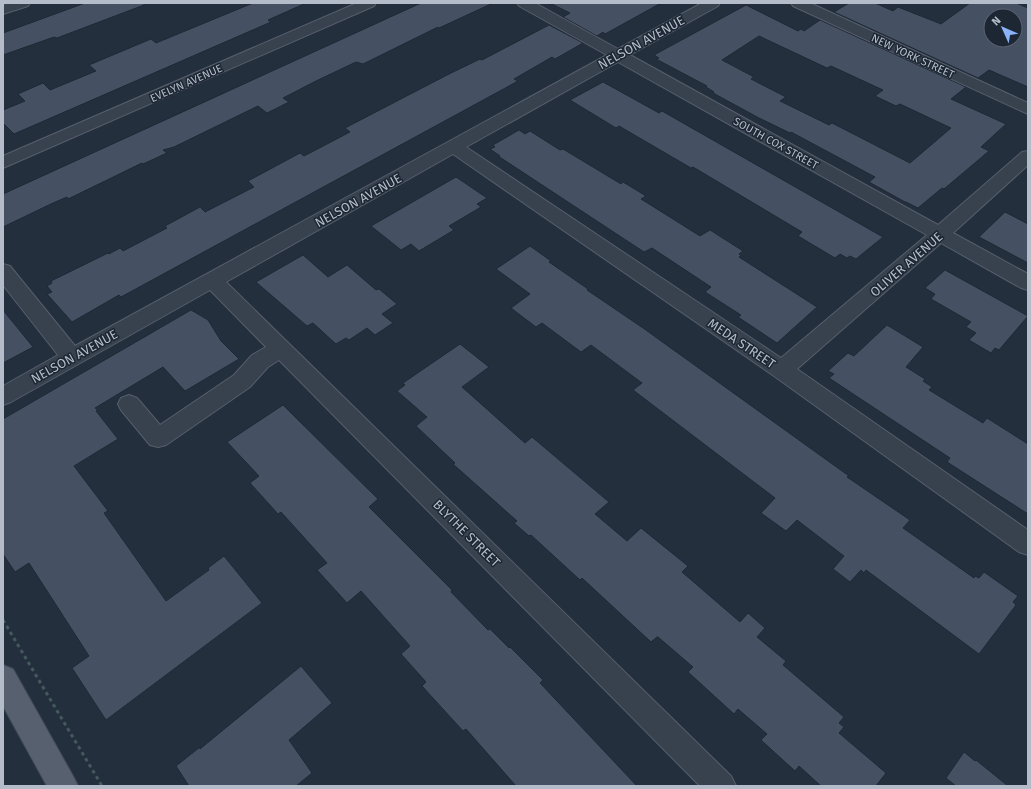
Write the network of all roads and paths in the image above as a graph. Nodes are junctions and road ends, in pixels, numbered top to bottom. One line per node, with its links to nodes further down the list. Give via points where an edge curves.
1 (23, 3): 6 (street)
2 (369, 3): 11 (street, EVELYN AVENUE)
3 (524, 3): 7 (street, SOUTH COX STREET)
4 (713, 3): 7 (street, NELSON AVENUE)
5 (798, 3): 8 (street, NEW YORK STREET)
6 (3, 10)
7 (617, 55): 9 (street, NELSON AVENUE); 12 (street, SOUTH COX STREET)
8 (1028, 109)
9 (453, 146): 14 (street, NELSON AVENUE); 18 (street, MEDA STREET)
10 (1028, 156): 12 (street, OLIVER AVENUE)
11 (3, 163)
12 (940, 234): 15 (street, SOUTH COX STREET); 18 (street, OLIVER AVENUE)
13 (3, 272): 17 (street)
14 (213, 281): 16 (street, BLYTHE STREET); 17 (street, NELSON AVENUE)
15 (1028, 283)
16 (281, 348): 20 (street, via 260,361 242,381 158,438); 26 (street, BLYTHE STREET)
17 (72, 358): 19 (street, NELSON AVENUE)
18 (782, 370): 21 (street, MEDA STREET)
19 (3, 396)
20 (129, 404)
21 (1028, 544)
22 (3, 620): 25 (path)
23 (3, 679): 24 (main road)
24 (63, 786)
25 (102, 786)
26 (721, 786)

